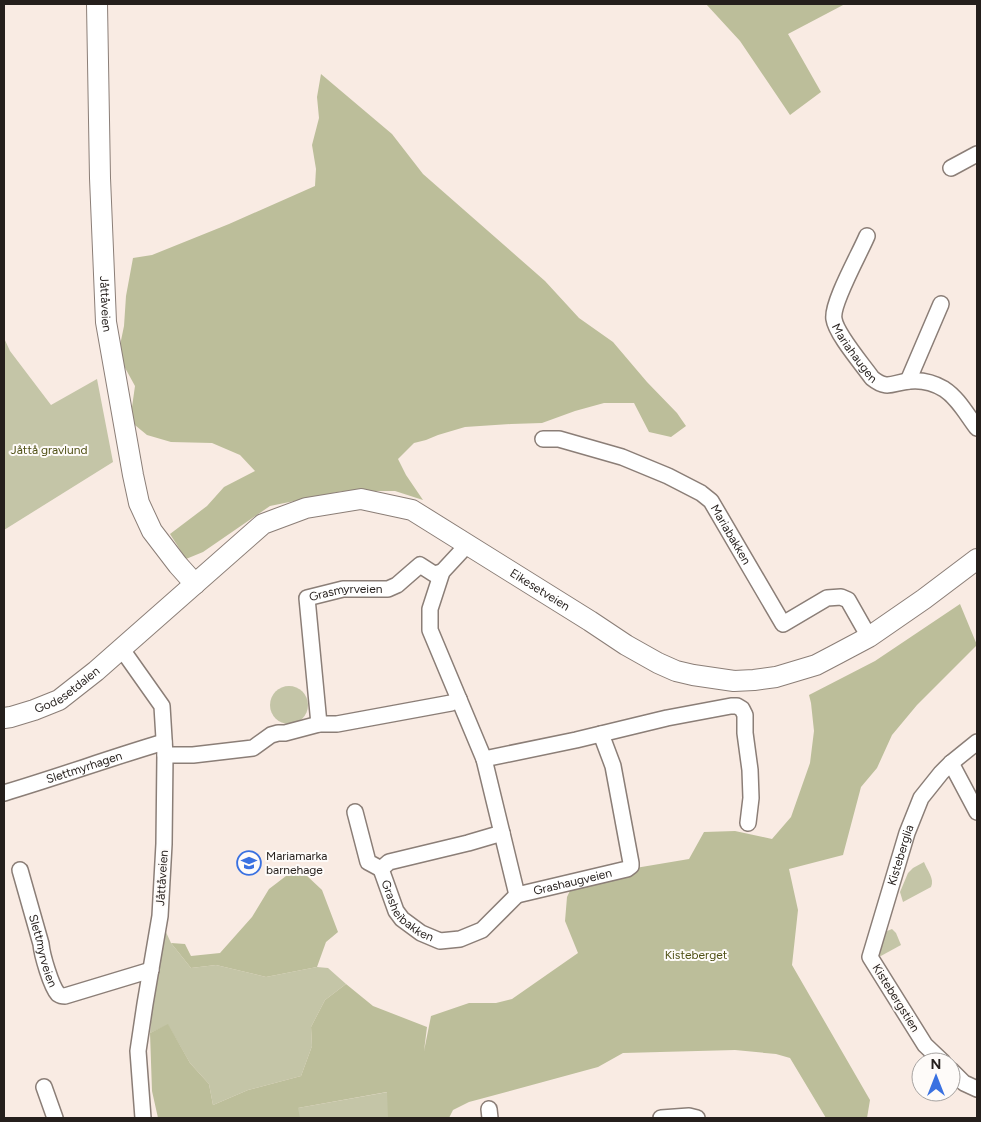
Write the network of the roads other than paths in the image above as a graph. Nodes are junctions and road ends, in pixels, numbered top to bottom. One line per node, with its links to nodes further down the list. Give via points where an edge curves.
1 (97, 4): 12 (main road, Jåttåveien, via 106,322 139,502 152,531)
2 (977, 154): 3 (street)
3 (951, 168)
4 (867, 236): 6 (street, Mariahaugen, via 840,295 834,320 878,383)
5 (941, 304): 6 (street)
6 (908, 381): 7 (street, Mariahaugen, via 928,382 944,389 956,399)
7 (977, 428)
8 (543, 439): 13 (street, Mariabakken, via 559,439 622,457 701,493 711,501 782,624 827,598 841,597 848,600)
9 (468, 544): 11 (street, Grashaugveien); 12 (main road, Eikesetveien, via 412,510 361,499 306,508 262,524); 13 (main road, Eikesetveien, via 626,645 658,663 693,675 734,681 776,677 816,665)
10 (977, 561): 13 (main road, Eikesetveien)
11 (442, 572): 15 (street, Grashaugveien, via 430,609 430,630); 17 (street, Grasmyrveien, via 434,574 420,565 388,589 343,588 306,598)
12 (195, 584): 14 (main road, Eikesetveien)
13 (869, 637)
14 (122, 648): 16 (main road, Godesetdalen, via 59,700); 20 (street, Jåttåveien, via 162,706)
15 (459, 699): 17 (street, via 337,724); 21 (street, Grashaugveien)
16 (4, 718)
17 (319, 724): 20 (street, Slettmyrhagen, via 271,735 253,748 193,754)
18 (601, 734): 21 (street); 26 (street, via 732,706 742,709 750,770); 30 (street, Grashaugveien, via 613,766 631,866)
19 (977, 742): 22 (street, Kisteberglia)
20 (165, 748): 23 (street, Slettmyrhagen, via 130,752); 32 (street, Jåttåveien, via 160,916)
21 (484, 759): 27 (street, Grashaugveien)
22 (951, 763): 25 (street); 31 (street, Kisteberglia, via 923,795 914,814)
23 (4, 793)
24 (355, 812): 28 (street, Grasheibakken, via 368,862)
25 (977, 812)
26 (748, 823)
27 (502, 833): 28 (street, Grasheibakken, via 389,862); 30 (street, Grashaugveien)
28 (381, 869): 30 (street, Grasheibakken, via 402,919 440,941 460,939 482,930)
29 (20, 870): 32 (street, Slettmyrveien, via 41,944 38,959 62,996)
30 (517, 895)
31 (870, 957): 33 (street, Kistebergstien)
32 (151, 970): 38 (street, Jåttåveien, via 138,1051)
33 (933, 1052)
34 (961, 1080): 36 (street)
35 (44, 1087): 37 (street)
36 (977, 1089)
37 (55, 1118)
38 (143, 1118)
39 (662, 1118): 40 (street)
40 (697, 1118)

